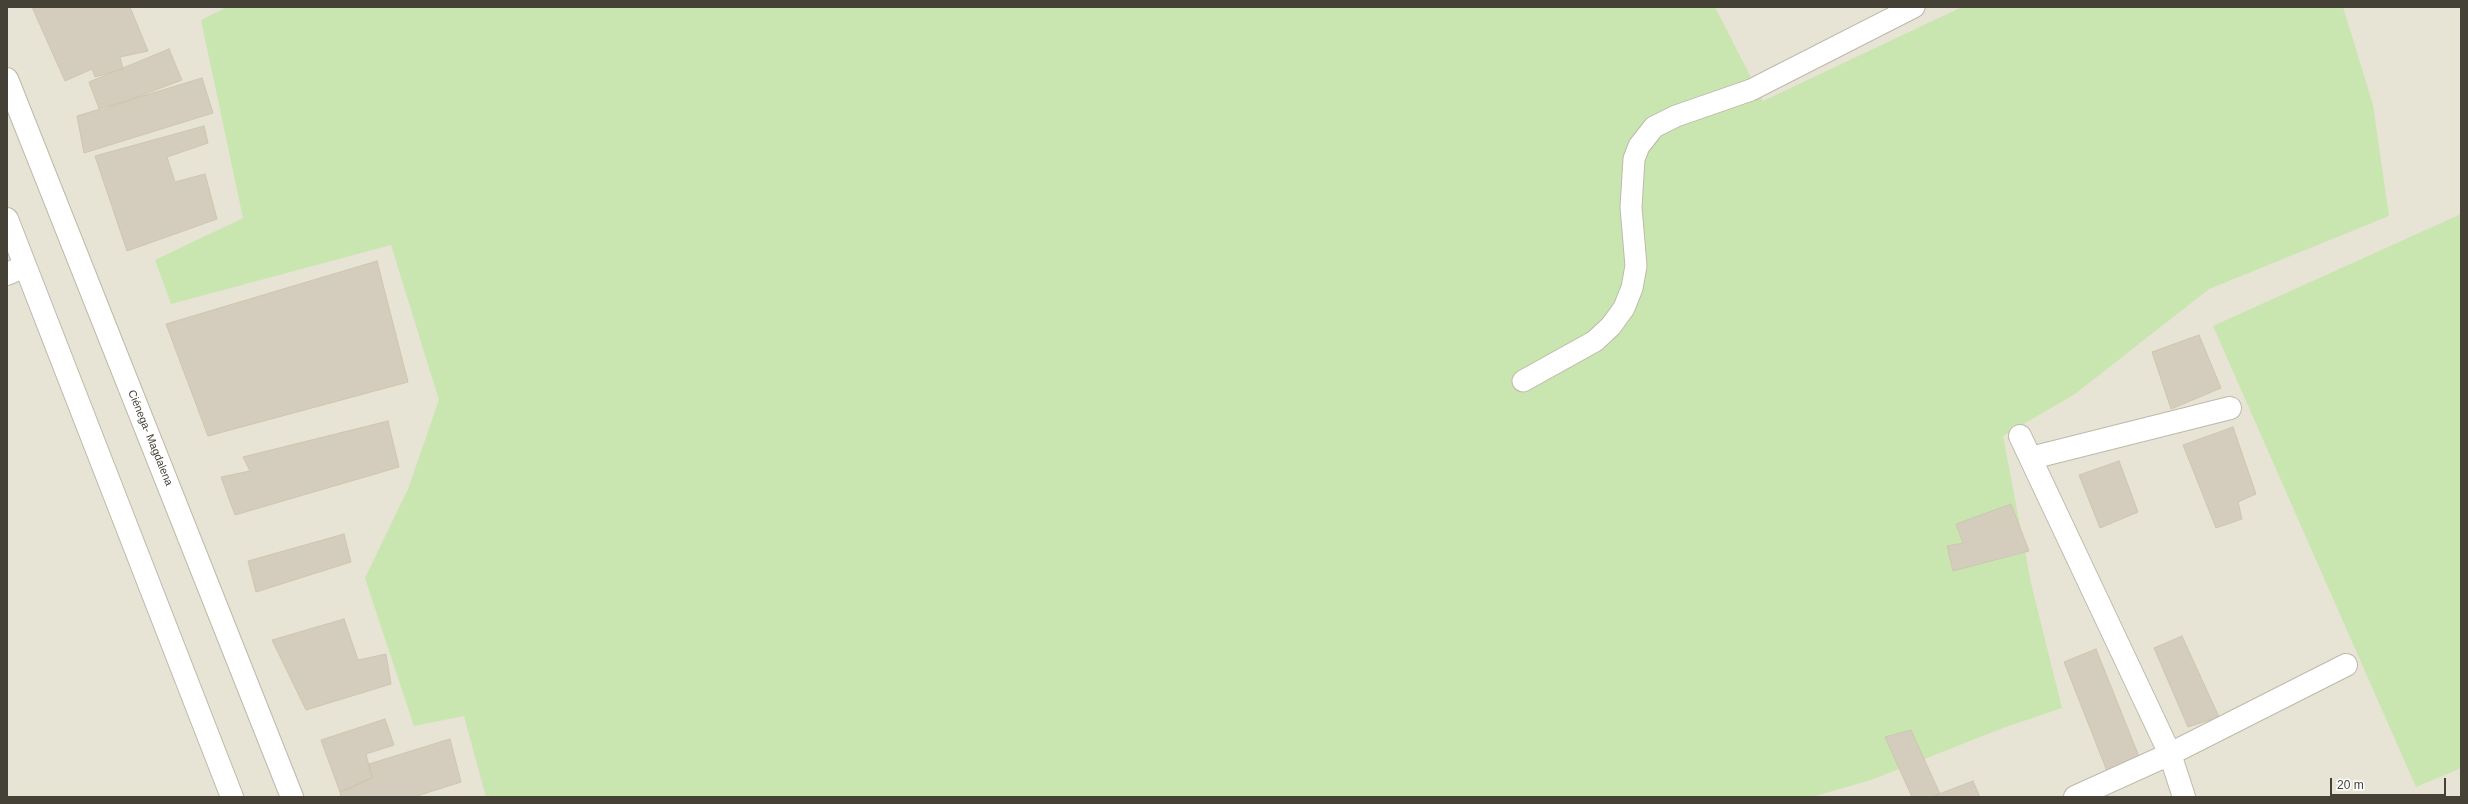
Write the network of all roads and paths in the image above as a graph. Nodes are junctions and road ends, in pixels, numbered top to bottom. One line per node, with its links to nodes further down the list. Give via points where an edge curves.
1 (1914, 7): 5 (lane, via 1751,90 1654,127 1639,146 1634,159 1631,207 1636,266 1632,288 1624,308 1595,342)
2 (7, 79): 12 (street, Ciénega- Magdalena)
3 (7, 219): 4 (street)
4 (16, 270): 11 (street)
5 (1523, 381)
6 (2230, 408): 8 (street)
7 (2020, 436): 8 (street)
8 (2031, 458): 10 (street)
9 (2346, 665): 10 (street)
10 (2170, 754): 13 (street); 14 (street)
11 (232, 797)
12 (292, 797)
13 (2075, 797)
14 (2184, 797)

